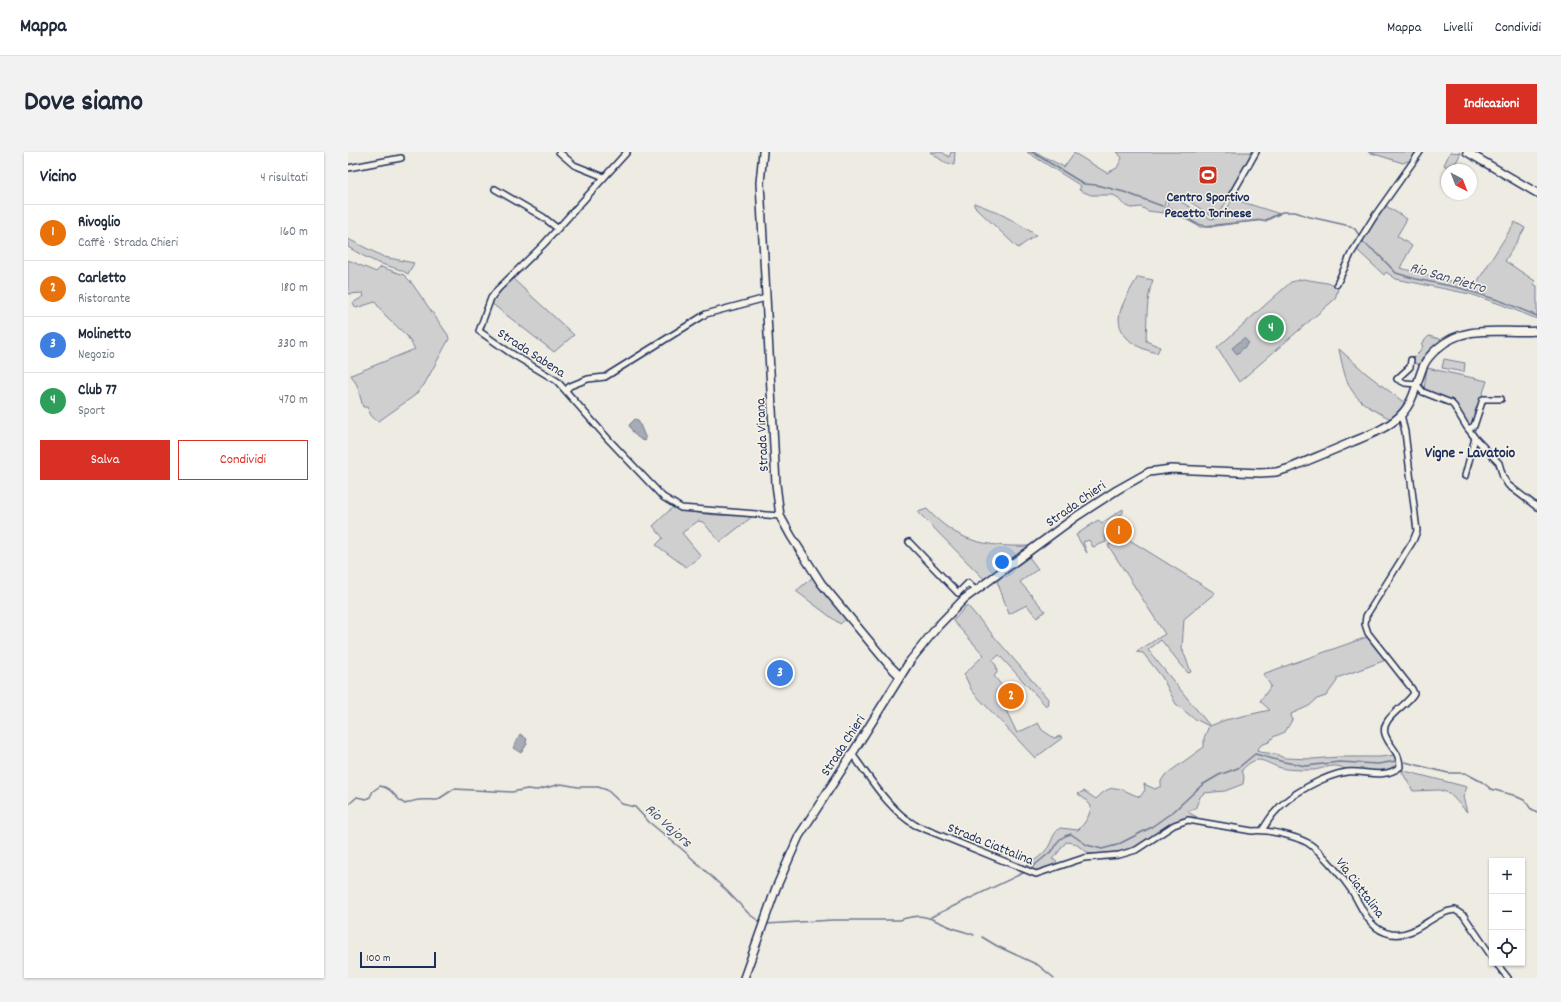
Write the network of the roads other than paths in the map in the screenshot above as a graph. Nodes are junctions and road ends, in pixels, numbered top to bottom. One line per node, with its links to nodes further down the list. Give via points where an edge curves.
1 (559, 152): 9 (street, via 574,165)
2 (627, 152): 9 (street, Strada Sabena)
3 (763, 152): 15 (main road, Strada Virana, via 760,183)
4 (1256, 152): 12 (street)
5 (1420, 152): 14 (street, via 1350,254)
6 (1467, 152): 11 (main road)
7 (401, 158): 8 (street)
8 (348, 168)
9 (604, 177): 13 (street, Strada Sabena)
10 (494, 189): 13 (street)
11 (1537, 193)
12 (1231, 196)
13 (557, 228): 19 (street, Strada Sabena, via 491,298 479,331 557,381)
14 (1337, 284)
15 (766, 298): 19 (street, via 706,314 605,377 588,379); 26 (main road, Strada Virana)
16 (1537, 331): 18 (main road, Strada Chieri, via 1471,331 1455,336 1427,359)
17 (1411, 360): 18 (street, via 1407,371 1397,378 1405,383)
18 (1416, 384): 21 (main road, Strada Chieri, via 1414,396); 22 (street, via 1424,392 1451,403)
19 (566, 390): 26 (street, Strada Sabena, via 638,471 664,497 681,508)
20 (1501, 399): 22 (street, via 1482,399 1474,426)
21 (1401, 414): 28 (main road, Strada Chieri, via 1380,430 1276,472 1171,469 1149,472 1077,516); 31 (street, via 1417,531 1366,616 1365,624 1368,633 1414,693 1388,719 1384,727 1385,735 1400,761 1400,767 1393,772 1348,772 1333,775 1291,797 1275,811)
22 (1468, 428): 23 (street)
23 (1475, 438): 24 (street); 25 (street, via 1499,463 1508,485)
24 (1465, 476)
25 (1537, 507)
26 (780, 516): 29 (main road, Strada Virana, via 821,583)
27 (909, 542): 28 (street, via 958,593 968,583)
28 (976, 591): 29 (main road, Strada Chieri, via 964,599 938,626)
29 (900, 676): 30 (main road, Strada Chieri)
30 (852, 754): 31 (street, Strada Ciattalina, via 903,818 1036,874 1084,858 1119,855 1136,850 1174,825 1188,820 1252,830); 34 (main road, Strada Chieri, via 799,836 776,888)
31 (1262, 829): 32 (street, Via Ciattalina, via 1301,840 1315,849 1344,880 1368,920 1384,932 1409,932 1444,912 1455,910 1464,916)
32 (1489, 953)
33 (1498, 966): 35 (street)
34 (744, 978)
35 (1508, 978)

